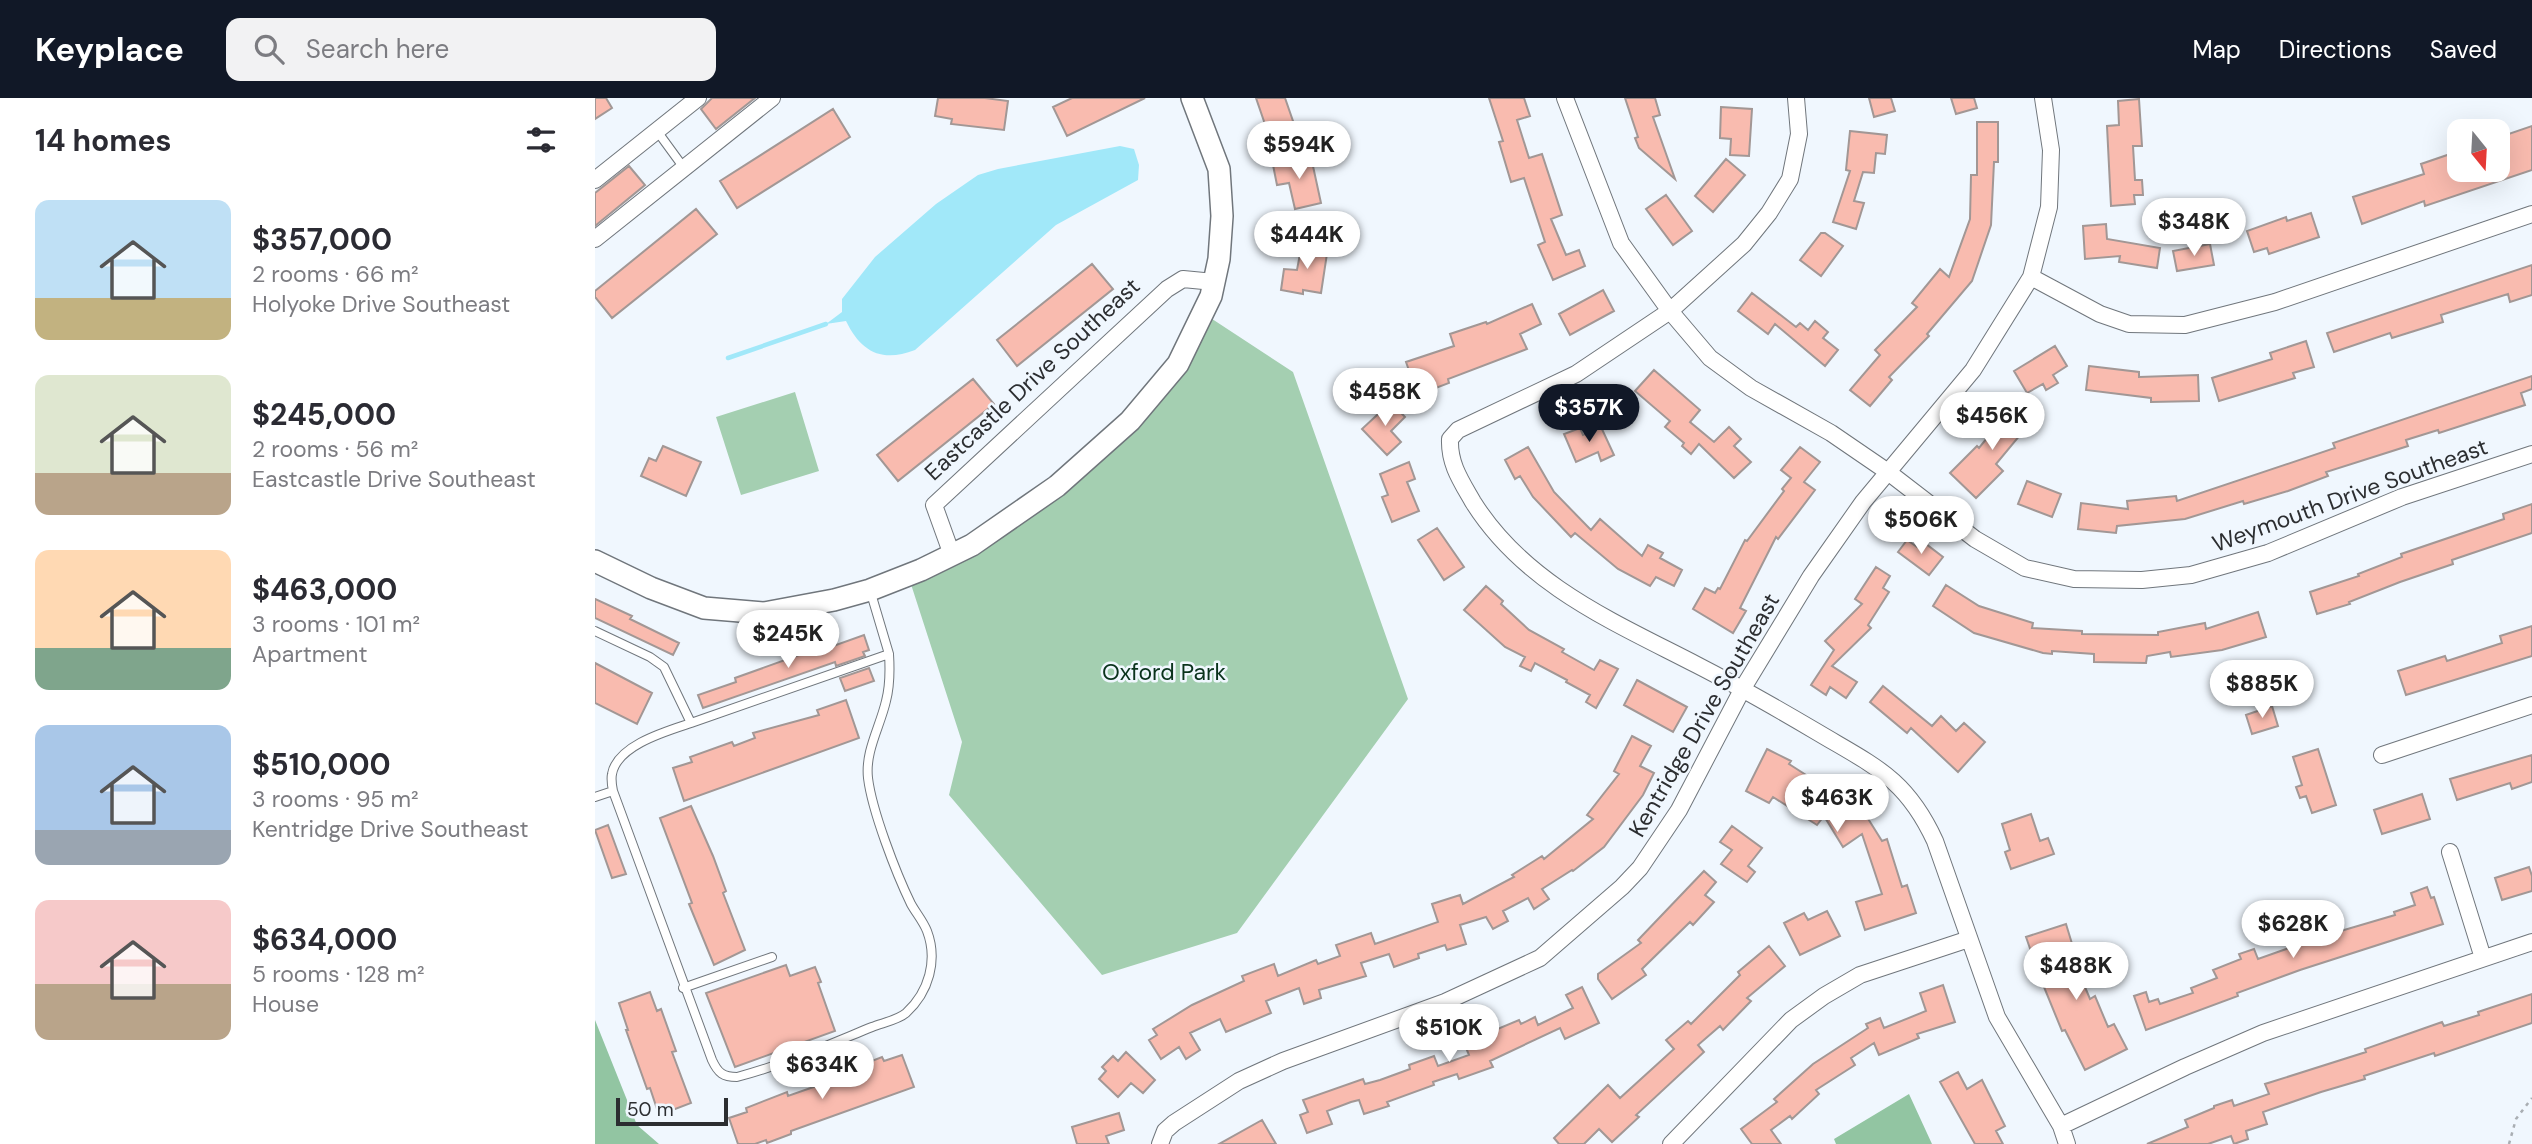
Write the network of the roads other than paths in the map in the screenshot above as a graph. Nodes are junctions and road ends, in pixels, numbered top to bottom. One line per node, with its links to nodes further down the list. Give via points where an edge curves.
1 (772, 98): 8 (street)
2 (1192, 98): 13 (street, via 1219,169 1222,216)
3 (1565, 98): 14 (street, Weymouth Drive Southeast, via 1621,243)
4 (1796, 98): 14 (street, via 1800,134 1790,179 1744,244)
5 (2043, 98): 12 (street, Kentridge Drive Southeast, via 2051,150 2049,207)
6 (694, 99): 7 (street)
7 (657, 131): 8 (lane); 9 (street)
8 (684, 168): 11 (street)
9 (595, 180)
10 (2532, 214): 12 (street, via 2275,302 2185,326 2129,324 2100,314)
11 (595, 239)
12 (2031, 277): 16 (street, Kentridge Drive Southeast, via 1973,370)
13 (1214, 282): 17 (street, via 1178,364 1130,421 1057,486); 17 (street, Eastcastle Drive Southeast, via 1182,279 1167,289 934,505)
14 (1670, 311): 16 (street, Weymouth Drive Southeast, via 1710,358); 22 (street, via 1576,374 1458,430 1450,439 1449,452 1455,472 1493,530 1526,564 1595,612)
15 (2532, 454): 16 (street, Weymouth Drive Southeast, via 2402,497 2235,564 2142,580 2074,579 2025,568 1975,539)
16 (1888, 472): 22 (street, Kentridge Drive Southeast, via 1811,576)
17 (952, 555): 19 (street)
18 (595, 561): 19 (street, via 704,608 764,613)
19 (870, 590): 21 (lane)
20 (595, 631): 24 (lane, via 664,667)
21 (889, 654): 24 (lane); 33 (lane, via 887,701 868,762 868,778 900,880 933,950 925,987 905,1014 737,1077 717,1071)
22 (1743, 688): 29 (street, via 1902,788 1923,815 1935,841); 36 (street, Kentridge Drive Southeast, via 1679,810 1640,868 1540,958 1445,1002 1239,1081 1174,1123)
23 (2532, 705): 25 (street)
24 (691, 723): 26 (lane, via 624,753 611,773)
25 (2382, 755)
26 (613, 791): 27 (lane); 33 (lane)
27 (595, 797)
28 (2450, 852): 32 (street)
29 (1969, 939): 34 (street, via 1997,1017); 35 (street, via 1860,975 1824,996 1791,1020)
30 (2532, 942): 32 (street)
31 (772, 957): 33 (lane)
32 (2483, 958): 34 (street, via 2263,1033)
33 (683, 988)
34 (2061, 1126): 37 (street)
35 (1677, 1142)
36 (1160, 1144)
37 (2067, 1144)

